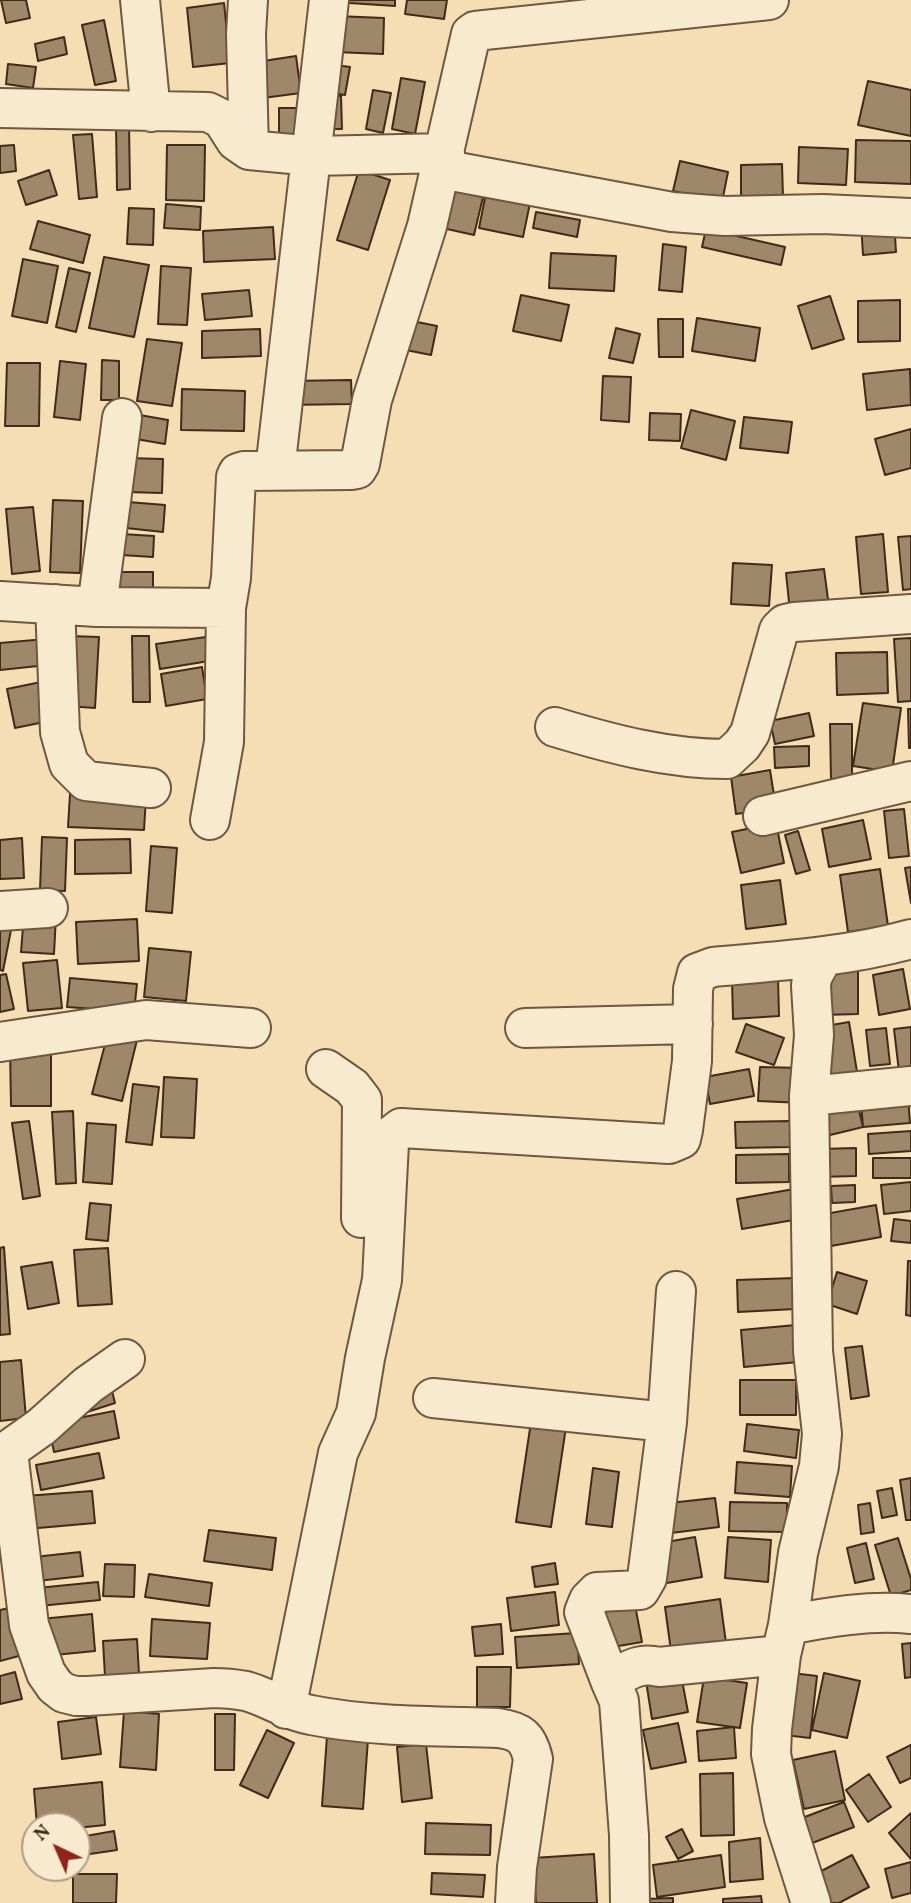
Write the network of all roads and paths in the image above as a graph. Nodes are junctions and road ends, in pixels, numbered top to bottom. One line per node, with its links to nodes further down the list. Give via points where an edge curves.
1 (140, 0): 7 (street)
2 (248, 0): 8 (street)
3 (330, 0): 9 (street)
4 (769, 0): 5 (street)
5 (493, 15): 10 (street, via 469,37)
6 (0, 108): 7 (street)
7 (152, 112): 8 (street, via 208,112 222,119 236,141)
8 (249, 150): 9 (street)
9 (313, 156): 10 (street); 13 (street)
10 (443, 161): 11 (street, via 672,212); 13 (street, via 372,400 360,464 351,470)
11 (911, 218)
12 (122, 418): 16 (street)
13 (275, 470): 17 (street, via 244,471 236,477)
14 (0, 601): 15 (street)
15 (55, 604): 16 (street); 21 (street, via 60,732 69,764 86,781)
16 (97, 607): 17 (street)
17 (226, 608): 23 (street, via 224,742)
18 (911, 614): 19 (street, via 785,624 779,630 750,733 727,759 639,750)
19 (555, 727)
20 (911, 781): 22 (street)
21 (151, 788)
22 (763, 816)
23 (210, 820)
24 (48, 908): 25 (street)
25 (0, 911)
26 (911, 939): 27 (street)
27 (823, 957): 28 (street, via 713,967 697,973); 34 (street, via 811,986 814,1035)
28 (693, 1024): 30 (street); 36 (street, via 683,1130 681,1139 669,1144 396,1131 389,1143 382,1280)
29 (251, 1028): 31 (street, via 146,1020)
30 (525, 1028)
31 (0, 1042)
32 (326, 1069): 36 (street, via 362,1100 359,1294 363,1307)
33 (911, 1086): 34 (street)
34 (809, 1096): 42 (street, via 813,1351 822,1434)
35 (676, 1291): 39 (street)
36 (375, 1313): 44 (street, via 356,1413 335,1463)
37 (125, 1359): 40 (street)
38 (433, 1398): 39 (street)
39 (667, 1422): 43 (street, via 647,1578 640,1590 597,1592 584,1612)
40 (4, 1454): 44 (street, via 29,1625 55,1686 76,1696 230,1689)
41 (911, 1614): 42 (street, via 860,1614)
42 (785, 1640): 43 (street, via 659,1667 636,1666); 47 (street, via 771,1754 784,1818)
43 (610, 1680): 46 (street, via 619,1701)
44 (286, 1709): 45 (street, via 336,1719 498,1728 524,1738 533,1759)
45 (515, 1903)
46 (630, 1903)
47 (811, 1903)

